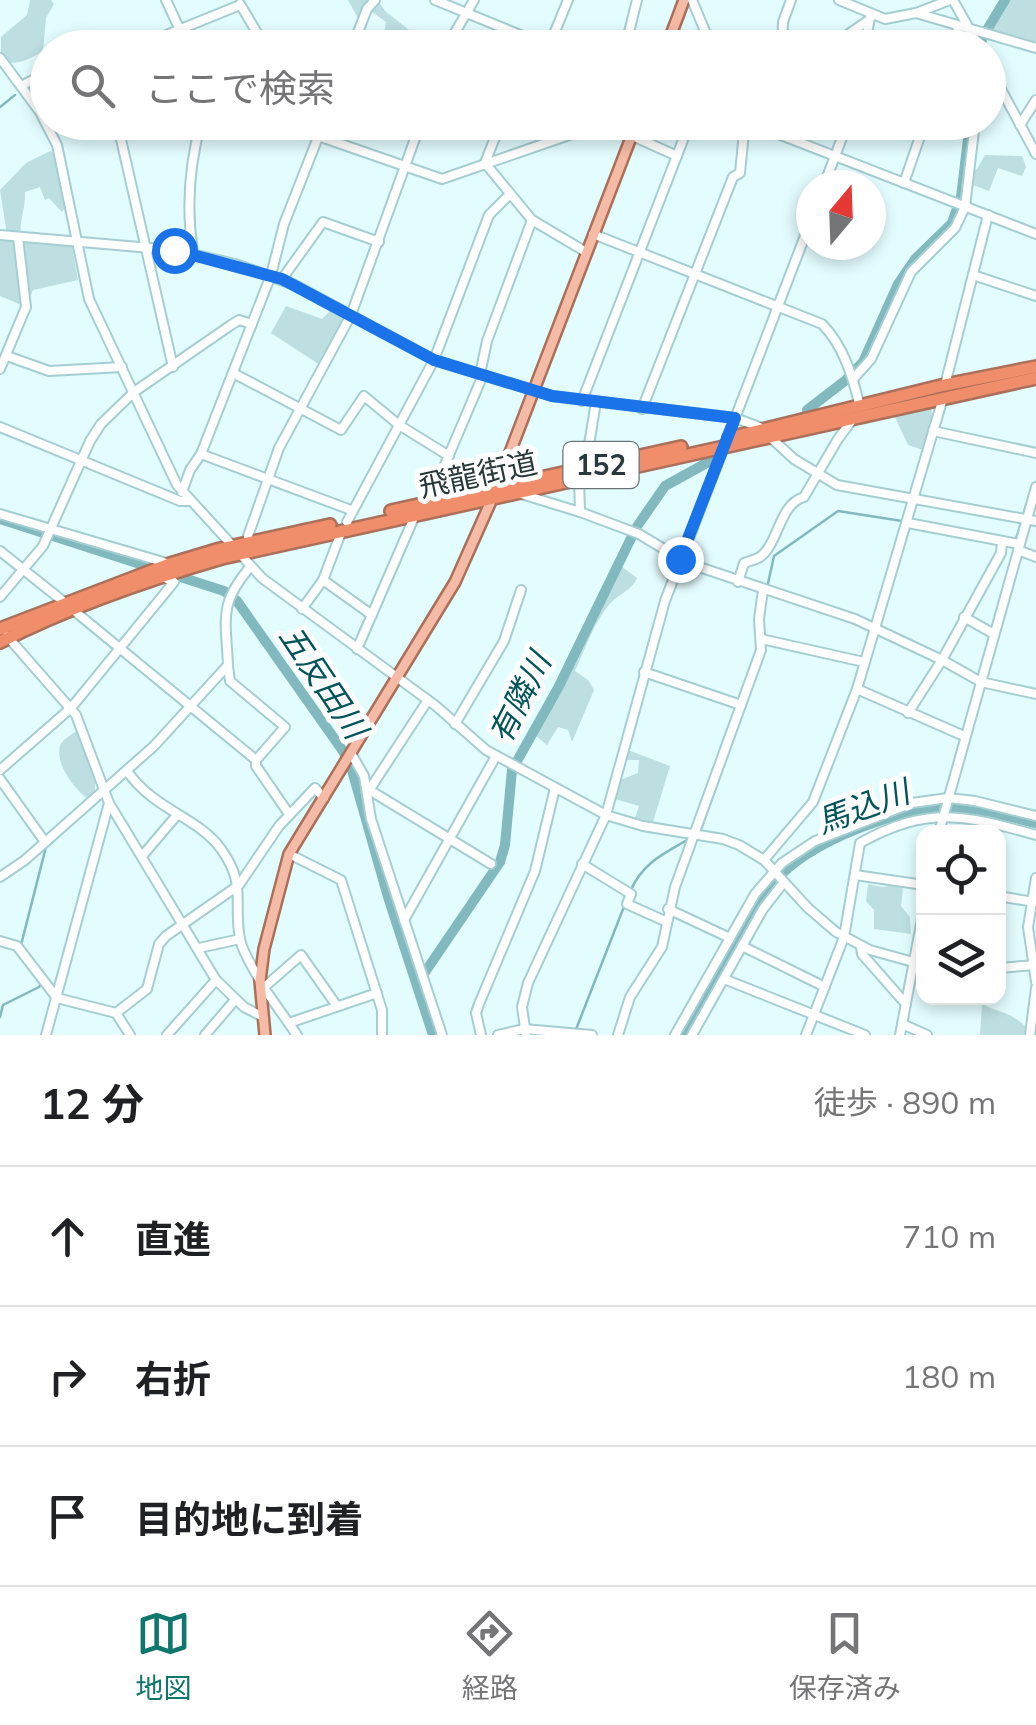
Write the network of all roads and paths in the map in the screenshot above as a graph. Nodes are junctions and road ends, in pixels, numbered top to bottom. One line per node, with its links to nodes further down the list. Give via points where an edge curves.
1 (166, 0): 16 (street)
2 (376, 0): 18 (street)
3 (435, 0): 12 (street)
4 (474, 0): 12 (street)
5 (568, 0): 21 (street)
6 (638, 0): 22 (street)
7 (688, 0): 23 (main road); 24 (street)
8 (791, 0): 25 (street)
9 (839, 0): 14 (street)
10 (952, 0): 13 (street); 15 (street)
11 (239, 2): 16 (street); 17 (street)
12 (464, 12): 19 (street); 20 (street)
13 (916, 13): 14 (street); 15 (street)
14 (871, 17): 26 (street); 27 (street)
15 (963, 26): 28 (street); 29 (street); 30 (street)
16 (180, 30)
17 (255, 30)
18 (359, 30)
19 (455, 30)
20 (500, 30)
21 (557, 30)
22 (630, 30)
23 (677, 30)
24 (703, 30)
25 (783, 30)
26 (853, 30)
27 (868, 30)
28 (962, 30)
29 (966, 30)
30 (981, 30)
31 (1006, 38): 32 (street)
32 (1036, 48)
33 (0, 58): 35 (street)
34 (30, 81): 35 (street)
35 (21, 86): 37 (street)
36 (1006, 99): 39 (street)
37 (30, 100)
38 (1036, 100): 39 (street)
39 (1020, 125): 56 (street)
40 (54, 140): 71 (street)
41 (122, 140): 73 (street)
42 (197, 140): 74 (street, via 190,174)
43 (316, 140): 79 (street)
44 (330, 140): 60 (street)
45 (416, 140): 60 (street)
46 (494, 140): 59 (street)
47 (561, 140): 59 (street)
48 (630, 140): 67 (main road)
49 (645, 140): 57 (street)
50 (684, 140): 57 (street)
51 (744, 140): 78 (street, via 740,172)
52 (794, 140): 58 (street)
53 (842, 140): 58 (street)
54 (919, 140): 62 (street)
55 (972, 140): 64 (street)
56 (1036, 154)
57 (678, 156): 76 (street)
58 (836, 156): 61 (street); 62 (street)
59 (485, 163): 60 (street, via 442,179); 63 (street)
60 (408, 166): 72 (street)
61 (830, 170)
62 (904, 183): 64 (street)
63 (510, 194): 66 (street); 87 (street, via 489,215)
64 (961, 205): 65 (street); 94 (street, via 955,228 912,272 880,342)
65 (988, 215): 68 (street); 80 (street)
66 (532, 220): 75 (street); 93 (street)
67 (593, 234): 75 (main road); 76 (street)
68 (1036, 234)
69 (0, 236): 70 (street)
70 (18, 237): 71 (street); 86 (street, via 26,307)
71 (76, 242): 73 (street); 88 (street, via 89,300)
72 (379, 242): 81 (street, via 323,222); 84 (street)
73 (147, 248): 74 (street); 89 (street)
74 (194, 252): 79 (street)
75 (586, 252): 96 (main road)
76 (640, 252): 78 (street); 99 (street)
77 (796, 259): 83 (street)
78 (695, 274): 83 (street); 102 (street)
79 (271, 275): 81 (street); 85 (street)
80 (973, 275): 82 (street); 97 (street)
81 (282, 279): 84 (street)
82 (1036, 296)
83 (778, 306): 94 (street, via 822,324); 104 (street)
84 (351, 315): 87 (street); 101 (street)
85 (252, 324): 89 (street, via 239,320); 92 (street)
86 (6, 356): 88 (street, via 49,371); 91 (street)
87 (434, 360): 93 (street); 105 (street)
88 (122, 367): 98 (street)
89 (173, 367): 98 (street)
90 (1036, 367): 97 (highway, 飛龍街道 / 152)
91 (0, 368)
92 (233, 373): 101 (street); 110 (street)
93 (481, 374): 96 (street); 112 (street)
94 (852, 375): 103 (street)
95 (1036, 378): 97 (highway, 飛龍街道 / 152)
96 (533, 390): 99 (street); 120 (main road)
97 (944, 391): 103 (highway, 飛龍街道 / 152); 107 (street)
98 (134, 392): 113 (street, via 101,424); 118 (street)
99 (582, 400): 100 (street)
100 (596, 402): 102 (street); 114 (street)
101 (300, 409): 105 (street, via 340,430 364,396); 116 (street)
102 (642, 409): 104 (street)
103 (858, 411): 108 (highway, 飛龍街道 / 152); 115 (street)
104 (735, 418): 108 (street); 109 (street)
105 (398, 424): 112 (street); 127 (street)
106 (0, 427): 113 (street)
107 (933, 430): 111 (street); 121 (street)
108 (766, 433): 109 (highway, 飛龍街道 / 152); 115 (street)
109 (724, 443): 114 (highway, 飛龍街道 / 152); 137 (street)
110 (201, 454): 116 (street); 118 (street)
111 (1036, 454)
112 (450, 456): 123 (street)
113 (82, 460): 122 (street); 130 (street)
114 (582, 473): 119 (highway, 飛龍街道 / 152); 120 (highway, 飛龍街道 / 152); 124 (street)
115 (818, 476): 121 (street); 142 (street, via 762,556 744,563)
116 (268, 480): 127 (street); 131 (street)
117 (1036, 488): 128 (street)
118 (182, 492): 122 (street)
119 (518, 493): 120 (highway, 飛龍街道 / 152); 124 (street)
120 (493, 494): 123 (highway, 飛龍街道 / 152); 126 (highway, 飛龍街道 / 152); 160 (main road, via 455,582)
121 (912, 500): 128 (street); 129 (street)
122 (189, 501): 135 (street)
123 (429, 502): 127 (highway, 飛龍街道 / 152)
124 (580, 512): 137 (street)
125 (0, 514): 130 (street)
126 (416, 514): 127 (highway, 飛龍街道 / 152); 148 (street)
127 (347, 520): 131 (highway, 飛龍街道 / 152); 135 (highway, 飛龍街道 / 152); 141 (street)
128 (1032, 520): 133 (street)
129 (908, 523): 132 (street); 150 (street)
130 (48, 533): 139 (street); 140 (street)
131 (249, 542): 135 (highway, 飛龍街道 / 152)
132 (1002, 543): 133 (street); 149 (street)
133 (1019, 547): 136 (street); 152 (street)
134 (0, 550): 139 (street)
135 (236, 550): 138 (street); 140 (highway, 飛龍街道 / 152)
136 (1036, 557)
137 (680, 559): 142 (street); 159 (street)
138 (250, 566): 147 (street); 158 (street, via 230,593)
139 (23, 570): 145 (street); 146 (street)
140 (164, 570): 146 (highway, 飛龍街道 / 152); 155 (street, via 174,582)
141 (323, 580): 147 (street); 148 (street)
142 (738, 582): 144 (street)
143 (520, 590): 169 (street, via 504,642)
144 (765, 590): 150 (street); 153 (street, via 759,619)
145 (0, 598)
146 (68, 605): 151 (highway, 飛龍街道 / 152); 155 (street)
147 (302, 609): 154 (street)
148 (372, 614): 154 (street)
149 (964, 617): 152 (street); 156 (street)
150 (875, 628): 156 (street); 157 (street)
151 (2, 634): 166 (street)
152 (994, 634): 161 (street)
153 (764, 639): 157 (street); 165 (street)
154 (357, 648): 160 (street)
155 (120, 649): 166 (street); 167 (street)
156 (942, 660): 161 (street); 168 (street)
157 (864, 662): 162 (street)
158 (228, 665): 167 (street); 173 (street, via 230,681 285,727)
159 (644, 672): 165 (street); 185 (street)
160 (398, 678): 164 (street); 171 (main road)
161 (981, 682): 163 (street); 170 (street)
162 (857, 689): 168 (street); 195 (street, via 813,802)
163 (1036, 694)
164 (428, 700): 169 (street); 179 (street)
165 (742, 705): 189 (street)
166 (71, 708): 174 (street); 178 (street)
167 (192, 708): 173 (street); 175 (street)
168 (908, 713): 170 (street)
169 (455, 724): 172 (street)
170 (964, 736): 181 (street)
171 (350, 754): 179 (street); 180 (main road)
172 (496, 756): 177 (street); 191 (street)
173 (256, 760): 183 (street)
174 (0, 770)
175 (127, 770): 178 (street); 184 (street, via 142,791)
176 (0, 779): 192 (street)
177 (554, 788): 185 (street); 247 (street, via 536,871 476,1013)
178 (103, 791): 182 (street); 192 (street)
179 (369, 792): 191 (street); 208 (street, via 371,819)
180 (324, 798): 183 (street, via 315,788); 193 (main road)
181 (948, 800): 186 (street); 187 (street); 198 (street, via 912,804 850,826)
182 (109, 803): 194 (street); 228 (street)
183 (289, 814): 204 (street)
184 (177, 815): 194 (street); 204 (street, via 219,845)
185 (606, 815): 189 (street); 197 (street)
186 (942, 816): 188 (street); 190 (street); 199 (street, via 902,822 860,843)
187 (1036, 816)
188 (940, 825)
189 (696, 835): 195 (street, via 739,845); 207 (street)
190 (1036, 835)
191 (449, 840): 196 (street); 208 (street)
192 (46, 842): 200 (street)
193 (289, 854): 225 (main road, via 270,916); 227 (street, via 341,880)
194 (142, 855): 210 (street)
195 (764, 860): 198 (street)
196 (491, 864)
197 (582, 864): 209 (street, via 629,894 627,904); 237 (street, via 528,983)
198 (775, 871): 202 (street); 212 (street)
199 (855, 875): 203 (street); 211 (street)
200 (0, 877)
201 (1036, 878): 206 (street)
202 (784, 882): 211 (street); 215 (street)
203 (916, 884)
204 (240, 885): 210 (street); 213 (street)
205 (1006, 897): 206 (street)
206 (1034, 902): 219 (street, via 1028,926)
207 (668, 908): 209 (street); 212 (street)
208 (404, 920): 246 (street)
209 (667, 922): 250 (street)
210 (183, 923): 217 (street); 232 (street, via 160,944 147,989)
211 (844, 937): 216 (street); 226 (street)
212 (730, 938): 251 (street)
213 (240, 939): 217 (street); 225 (street)
214 (0, 940): 228 (street, via 17,946)
215 (742, 946): 222 (street); 226 (street)
216 (861, 946): 218 (street); 230 (street)
217 (199, 948): 223 (street)
218 (916, 962)
219 (1036, 965): 220 (street); 224 (street)
220 (1006, 967)
221 (916, 972): 230 (street)
222 (724, 979): 233 (street); 252 (street)
223 (216, 980): 229 (street); 241 (street)
224 (1036, 985): 257 (street)
225 (262, 986): 231 (street, via 301,955); 234 (main road); 235 (street)
226 (825, 987): 233 (street)
227 (377, 993): 231 (street); 245 (street)
228 (56, 998): 232 (street); 239 (street)
229 (235, 1000): 234 (street); 242 (street)
230 (906, 1004): 236 (street)
231 (337, 1006): 235 (street)
232 (116, 1013): 240 (street)
233 (815, 1014): 253 (street); 254 (street)
234 (263, 1018): 243 (main road)
235 (289, 1023): 244 (street)
236 (902, 1024): 255 (street); 256 (street)
237 (525, 1032): 238 (street); 248 (street)
238 (574, 1034): 249 (street)
239 (46, 1035)
240 (130, 1035)
241 (167, 1035)
242 (205, 1035)
243 (265, 1035)
244 (297, 1035)
245 (382, 1035)
246 (442, 1035)
247 (481, 1035)
248 (498, 1035)
249 (592, 1035)
250 (618, 1035)
251 (674, 1035)
252 (692, 1035)
253 (806, 1035)
254 (865, 1035)
255 (900, 1035)
256 (927, 1035)
257 (1030, 1035)

